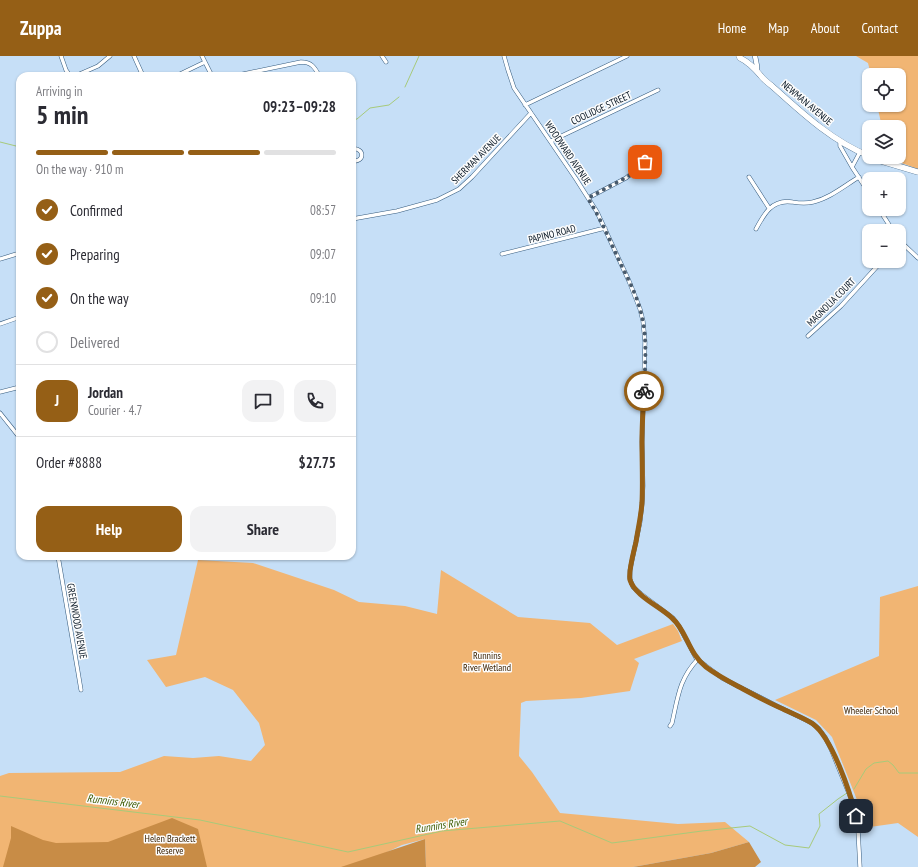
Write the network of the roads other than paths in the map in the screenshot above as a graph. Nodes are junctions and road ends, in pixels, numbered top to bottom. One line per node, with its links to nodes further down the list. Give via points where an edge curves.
1 (61, 56): 13 (street)
2 (110, 56): 14 (street, via 98,66)
3 (134, 56): 15 (street)
4 (202, 56): 10 (street)
5 (382, 56): 11 (street)
6 (504, 56): 21 (street, WOODWARD AVENUE, via 514,88)
7 (627, 56): 21 (street)
8 (755, 56): 12 (street)
9 (744, 57): 12 (main road, NEWMAN AVENUE)
10 (205, 62): 16 (street); 17 (street)
11 (386, 62)
12 (757, 71): 24 (main road, NEWMAN AVENUE, via 808,118)
13 (67, 72)
14 (84, 72)
15 (142, 72)
16 (184, 72)
17 (210, 72)
18 (254, 72): 19 (street, via 305,62 310,63)
19 (317, 72)
20 (658, 90): 23 (street, COOLIDGE STREET)
21 (525, 105): 22 (street, WOODWARD AVENUE)
22 (531, 113): 23 (street, WOODWARD AVENUE); 37 (street, SHERMAN AVENUE, via 459,189 437,200)
23 (551, 141): 35 (street, WOODWARD AVENUE)
24 (840, 141): 26 (main road, NEWMAN AVENUE); 30 (street, via 840,146)
25 (356, 148): 28 (street, via 360,151 361,158)
26 (860, 152): 30 (street)
27 (644, 161): 35 (street, via 629,176)
28 (356, 162)
29 (891, 164): 31 (main road, NEWMAN AVENUE)
30 (852, 167): 33 (street)
31 (918, 172)
32 (749, 177): 36 (street)
33 (859, 177): 34 (street); 36 (street, via 818,201 803,204 790,201)
34 (862, 182)
35 (588, 198): 38 (street, WOODWARD AVENUE)
36 (769, 208): 39 (street)
37 (356, 218)
38 (605, 228): 42 (street, PAPINO ROAD); 54 (street, WOODWARD AVENUE, via 629,281 643,321 645,359 642,504 630,579 633,587 673,618)
39 (756, 229)
40 (906, 247): 43 (street)
41 (16, 254): 44 (street)
42 (502, 254)
43 (918, 258)
44 (0, 259)
45 (876, 268): 48 (street, MAGNOLIA COURT, via 841,306)
46 (16, 319): 47 (street)
47 (0, 324)
48 (808, 336)
49 (16, 388): 50 (street)
50 (0, 392)
51 (0, 413): 52 (street)
52 (16, 433)
53 (59, 560): 55 (street, GREENWOOD AVENUE)
54 (698, 660): 56 (street, via 690,667 684,679); 57 (street, WOODWARD AVENUE, via 722,678 812,723 819,729 831,749 852,801 858,830)
55 (81, 690)
56 (670, 726)
57 (860, 867)

